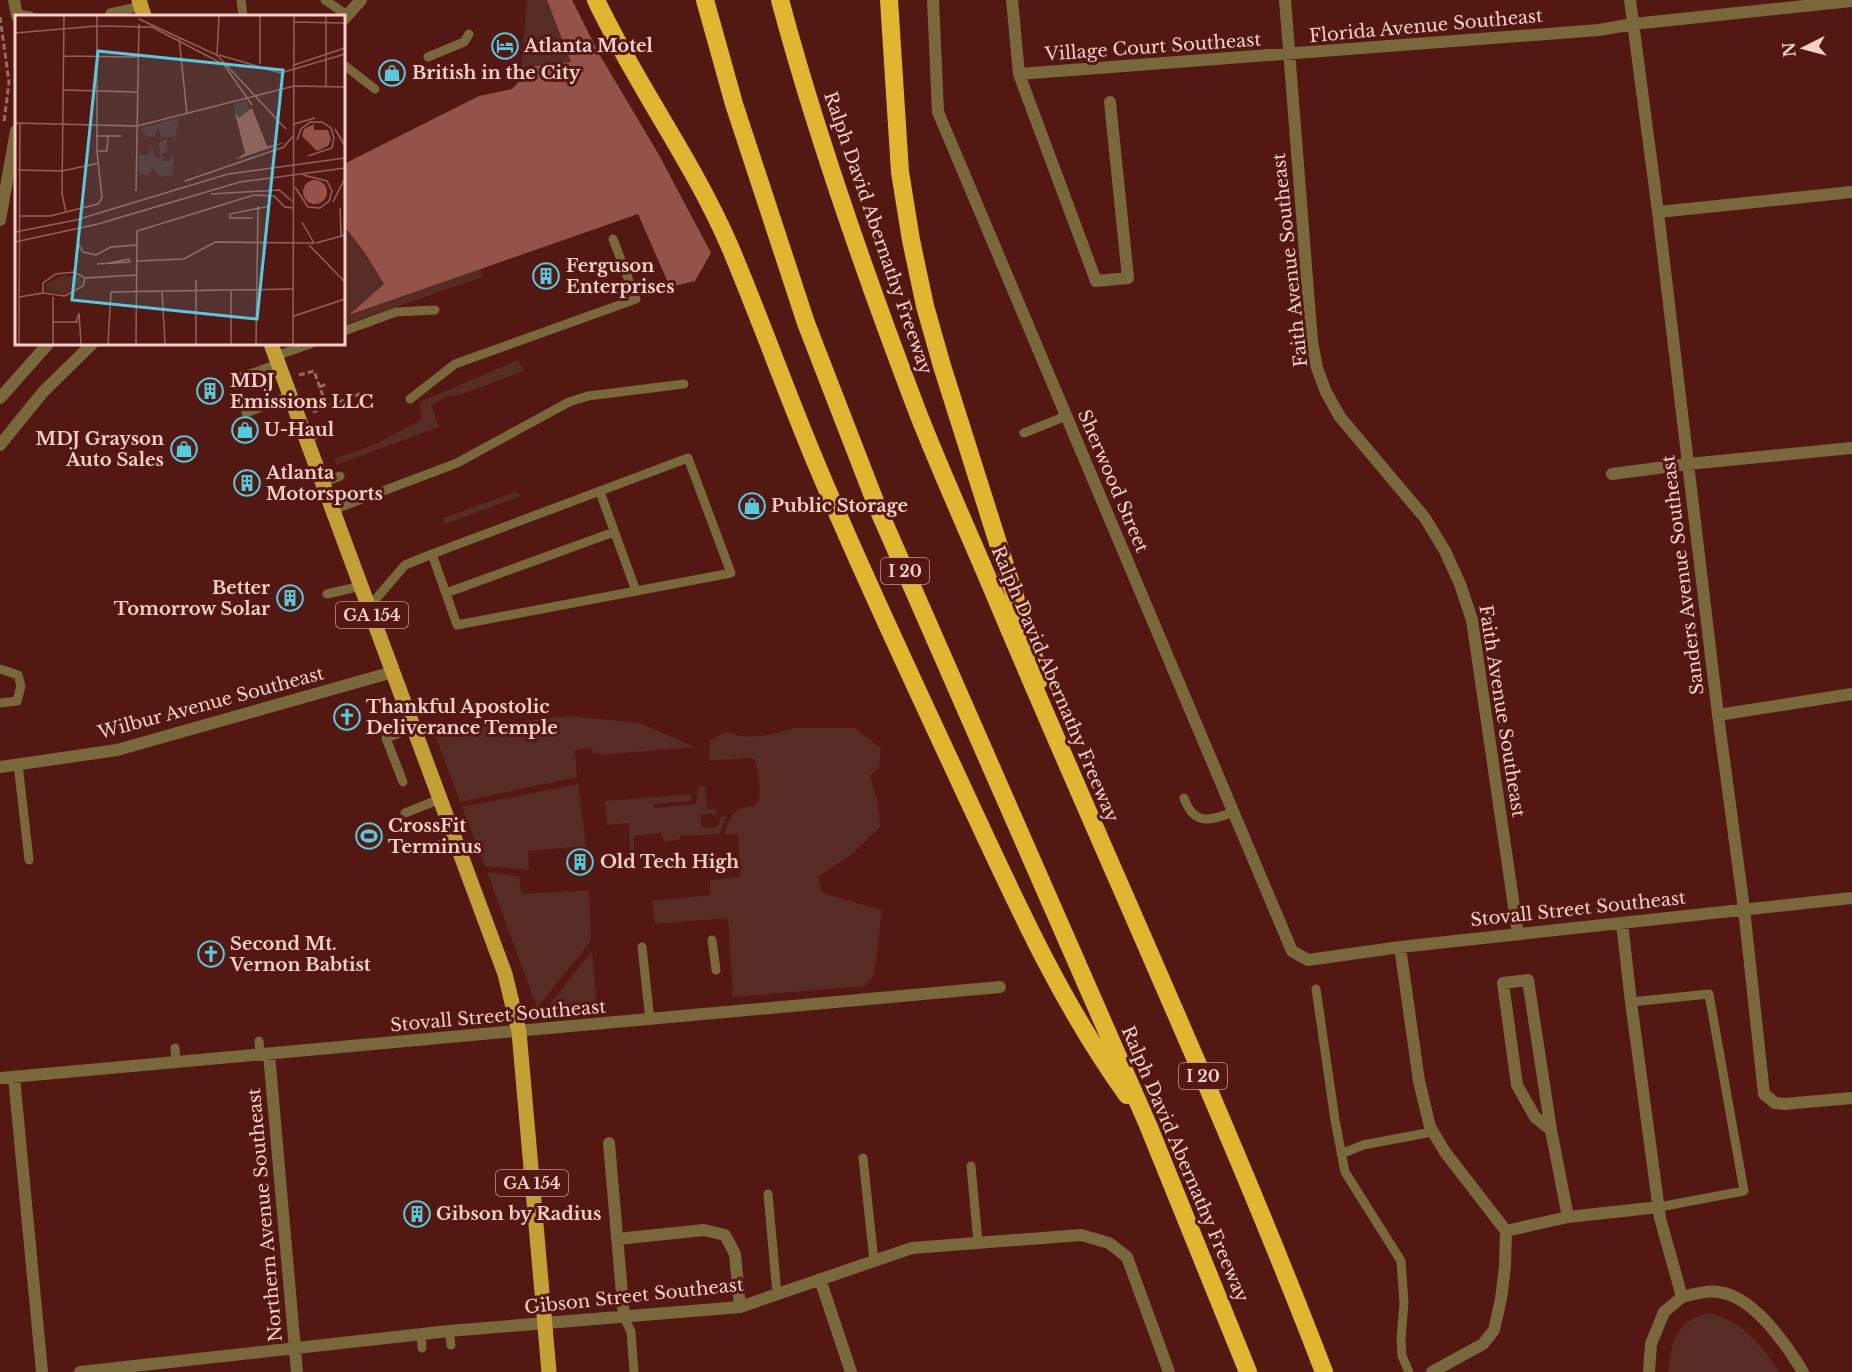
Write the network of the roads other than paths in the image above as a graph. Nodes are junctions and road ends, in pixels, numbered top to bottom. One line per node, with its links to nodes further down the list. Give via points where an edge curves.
1 (14, 0): 17 (street)
2 (241, 0): 19 (lane)
3 (325, 0): 20 (lane)
4 (361, 0): 21 (street)
5 (596, 0): 106 (highway, via 720,225 821,477 1014,898 1081,1026)
6 (695, 0): 31 (highway)
7 (705, 0): 31 (highway, Ralph David Abernathy Freeway / I 20)
8 (780, 0): 24 (highway, Ralph David Abernathy Freeway / I 20)
9 (786, 0): 24 (highway)
10 (889, 0): 77 (highway, via 900,172 926,306)
11 (933, 0): 49 (street, Sherwood Street, via 938,112)
12 (1012, 0): 28 (street)
13 (1285, 0): 25 (street, Faith Avenue Southeast)
14 (1630, 0): 22 (street, Sanders Avenue Southeast)
15 (1852, 2): 22 (street, Florida Avenue Southeast)
16 (141, 8): 18 (lane)
17 (17, 15)
18 (109, 15)
19 (243, 15)
20 (343, 15)
21 (345, 17)
22 (1633, 24): 25 (street, Florida Avenue Southeast); 34 (street, Sanders Avenue Southeast)
23 (469, 34): 26 (lane, via 464,42)
24 (792, 45): 77 (highway, Ralph David Abernathy Freeway / I 20, via 852,230 917,411)
25 (1290, 55): 28 (street, Village Court Southeast); 88 (street, Faith Avenue Southeast, via 1317,368 1340,417 1425,518 1460,584 1472,620)
26 (428, 57)
27 (345, 66): 29 (lane)
28 (1019, 74): 30 (street, via 1096,281 1128,278)
29 (375, 89)
30 (1110, 102)
31 (734, 104): 106 (highway, Ralph David Abernathy Freeway / I 20, via 806,323 878,509)
32 (15, 137): 35 (street)
33 (1852, 192): 34 (street)
34 (1658, 212): 55 (street, Sanders Avenue Southeast)
35 (0, 220)
36 (614, 239): 47 (lane, via 636,299 455,364)
37 (435, 309): 38 (lane, via 396,312)
38 (345, 331)
39 (47, 345): 46 (street)
40 (91, 345): 53 (street, via 43,392)
41 (306, 345): 42 (lane)
42 (275, 354): 43 (lane); 45 (main road, GA 154)
43 (241, 376)
44 (684, 384): 60 (lane, via 569,402 457,463)
45 (291, 395): 48 (lane); 52 (main road, GA 154)
46 (0, 398)
47 (410, 399)
48 (246, 413)
49 (1066, 416): 51 (lane); 80 (street, Sherwood Street)
50 (324, 432): 52 (lane)
51 (1024, 434)
52 (306, 438): 58 (main road, GA 154)
53 (0, 445)
54 (1852, 448): 55 (street)
55 (1688, 464): 56 (street); 72 (street, Sanders Avenue Southeast)
56 (1612, 474)
57 (340, 476): 58 (lane)
58 (323, 483): 60 (main road, GA 154)
59 (600, 492): 61 (lane); 62 (lane); 64 (lane, via 688,458 731,573)
60 (333, 510): 63 (main road, GA 154)
61 (614, 532): 64 (lane); 65 (lane)
62 (432, 554): 65 (lane); 67 (lane, via 405,565)
63 (361, 586): 66 (lane); 67 (main road, GA 154)
64 (636, 591): 65 (lane, via 457,626)
65 (446, 593)
66 (327, 594)
67 (369, 607): 69 (main road, GA 154)
68 (0, 669): 71 (lane, via 18,675 21,686 17,701)
69 (393, 672): 73 (main road, GA 154); 74 (street, Wilbur Avenue Southeast, via 117,750)
70 (1852, 694): 72 (street)
71 (0, 703)
72 (1718, 715): 86 (street, Sanders Avenue Southeast)
73 (414, 728): 76 (lane, via 386,738); 79 (main road, GA 154)
74 (18, 764): 75 (street, Wilbur Avenue Southeast); 84 (lane)
75 (0, 767)
76 (403, 782)
77 (1074, 784): 139 (highway, Ralph David Abernathy Freeway / I 20, via 1202,1072)
78 (1184, 798): 80 (lane, via 1188,810 1199,818 1208,820)
79 (440, 799): 81 (lane); 82 (main road, GA 154)
80 (1233, 812): 92 (street, Sherwood Street, via 1292,951)
81 (405, 813)
82 (455, 839): 83 (lane); 98 (main road, GA 154, via 505,974)
83 (420, 851)
84 (29, 860)
85 (1852, 898): 86 (street, Stovall Street Southeast)
86 (1744, 909): 87 (street, Stovall Street Southeast); 105 (street, Sanders Avenue Southeast, via 1764,1094 1775,1103)
87 (1622, 923): 88 (street, Stovall Street Southeast); 96 (street)
88 (1518, 934): 91 (street, Stovall Street Southeast)
89 (712, 940): 93 (lane)
90 (642, 947): 97 (lane)
91 (1400, 947): 92 (street, Stovall Street Southeast); 108 (street, via 1419,1081)
92 (1308, 960)
93 (716, 970)
94 (1000, 987): 97 (street, Stovall Street Southeast)
95 (1316, 989): 110 (lane)
96 (1630, 1002): 114 (street); 114 (lane, via 1709,994 1744,1191)
97 (650, 1020): 98 (street, Stovall Street Southeast)
98 (519, 1032): 101 (street, Stovall Street Southeast); 125 (main road, GA 154)
99 (259, 1041): 101 (lane)
100 (174, 1048): 102 (lane)
101 (265, 1055): 102 (street, Stovall Street Southeast); 129 (street, Northern Avenue Southeast)
102 (176, 1062): 103 (street, Stovall Street Southeast)
103 (14, 1077): 104 (street, Stovall Street Southeast); 131 (street)
104 (0, 1078)
105 (1852, 1098)
106 (1148, 1125): 138 (highway, Ralph David Abernathy Freeway / I 20)
107 (1551, 1130): 107 (street, via 1528,980 1503,983 1518,1085 1535,1117); 115 (street)
108 (1432, 1132): 110 (lane); 116 (street)
109 (609, 1143): 117 (street)
110 (1341, 1154): 140 (lane, via 1345,1172 1401,1261 1402,1356)
111 (863, 1158): 119 (lane)
112 (971, 1166): 118 (lane)
113 (768, 1194): 121 (lane)
114 (1659, 1207): 115 (street); 122 (street)
115 (1568, 1217): 116 (street)
116 (1506, 1231): 141 (street, via 1506,1266 1494,1330 1484,1344)
117 (617, 1239): 123 (street, via 704,1230 726,1235 735,1254); 124 (street)
118 (978, 1242): 119 (street, Gibson Street Southeast, via 912,1248); 137 (street, Gibson Street Southeast, via 1081,1234 1109,1243 1127,1257)
119 (874, 1261): 120 (street, Gibson Street Southeast)
120 (820, 1279): 121 (street, Gibson Street Southeast); 136 (street)
121 (777, 1294): 123 (street, Gibson Street Southeast)
122 (1682, 1296): 142 (street, via 1664,1312 1652,1344); 143 (street, via 1719,1292 1742,1300 1772,1327)
123 (740, 1306): 124 (street, Gibson Street Southeast)
124 (624, 1317): 125 (street, Gibson Street Southeast); 135 (lane, via 630,1332)
125 (545, 1324): 126 (street, Gibson Street Southeast); 134 (main road, GA 154)
126 (449, 1331): 127 (street, Gibson Street Southeast); 128 (lane)
127 (421, 1335): 129 (street, Gibson Street Southeast); 130 (lane)
128 (451, 1345)
129 (295, 1348): 132 (street, Gibson Street Southeast); 133 (street, Northern Avenue Southeast)
130 (422, 1348)
131 (42, 1372)
132 (80, 1372)
133 (297, 1372)
134 (549, 1372)
135 (634, 1372)
136 (851, 1372)
137 (1169, 1372)
138 (1248, 1372)
139 (1324, 1372)
140 (1409, 1372)
141 (1432, 1372)
142 (1649, 1372)
143 (1803, 1372)

